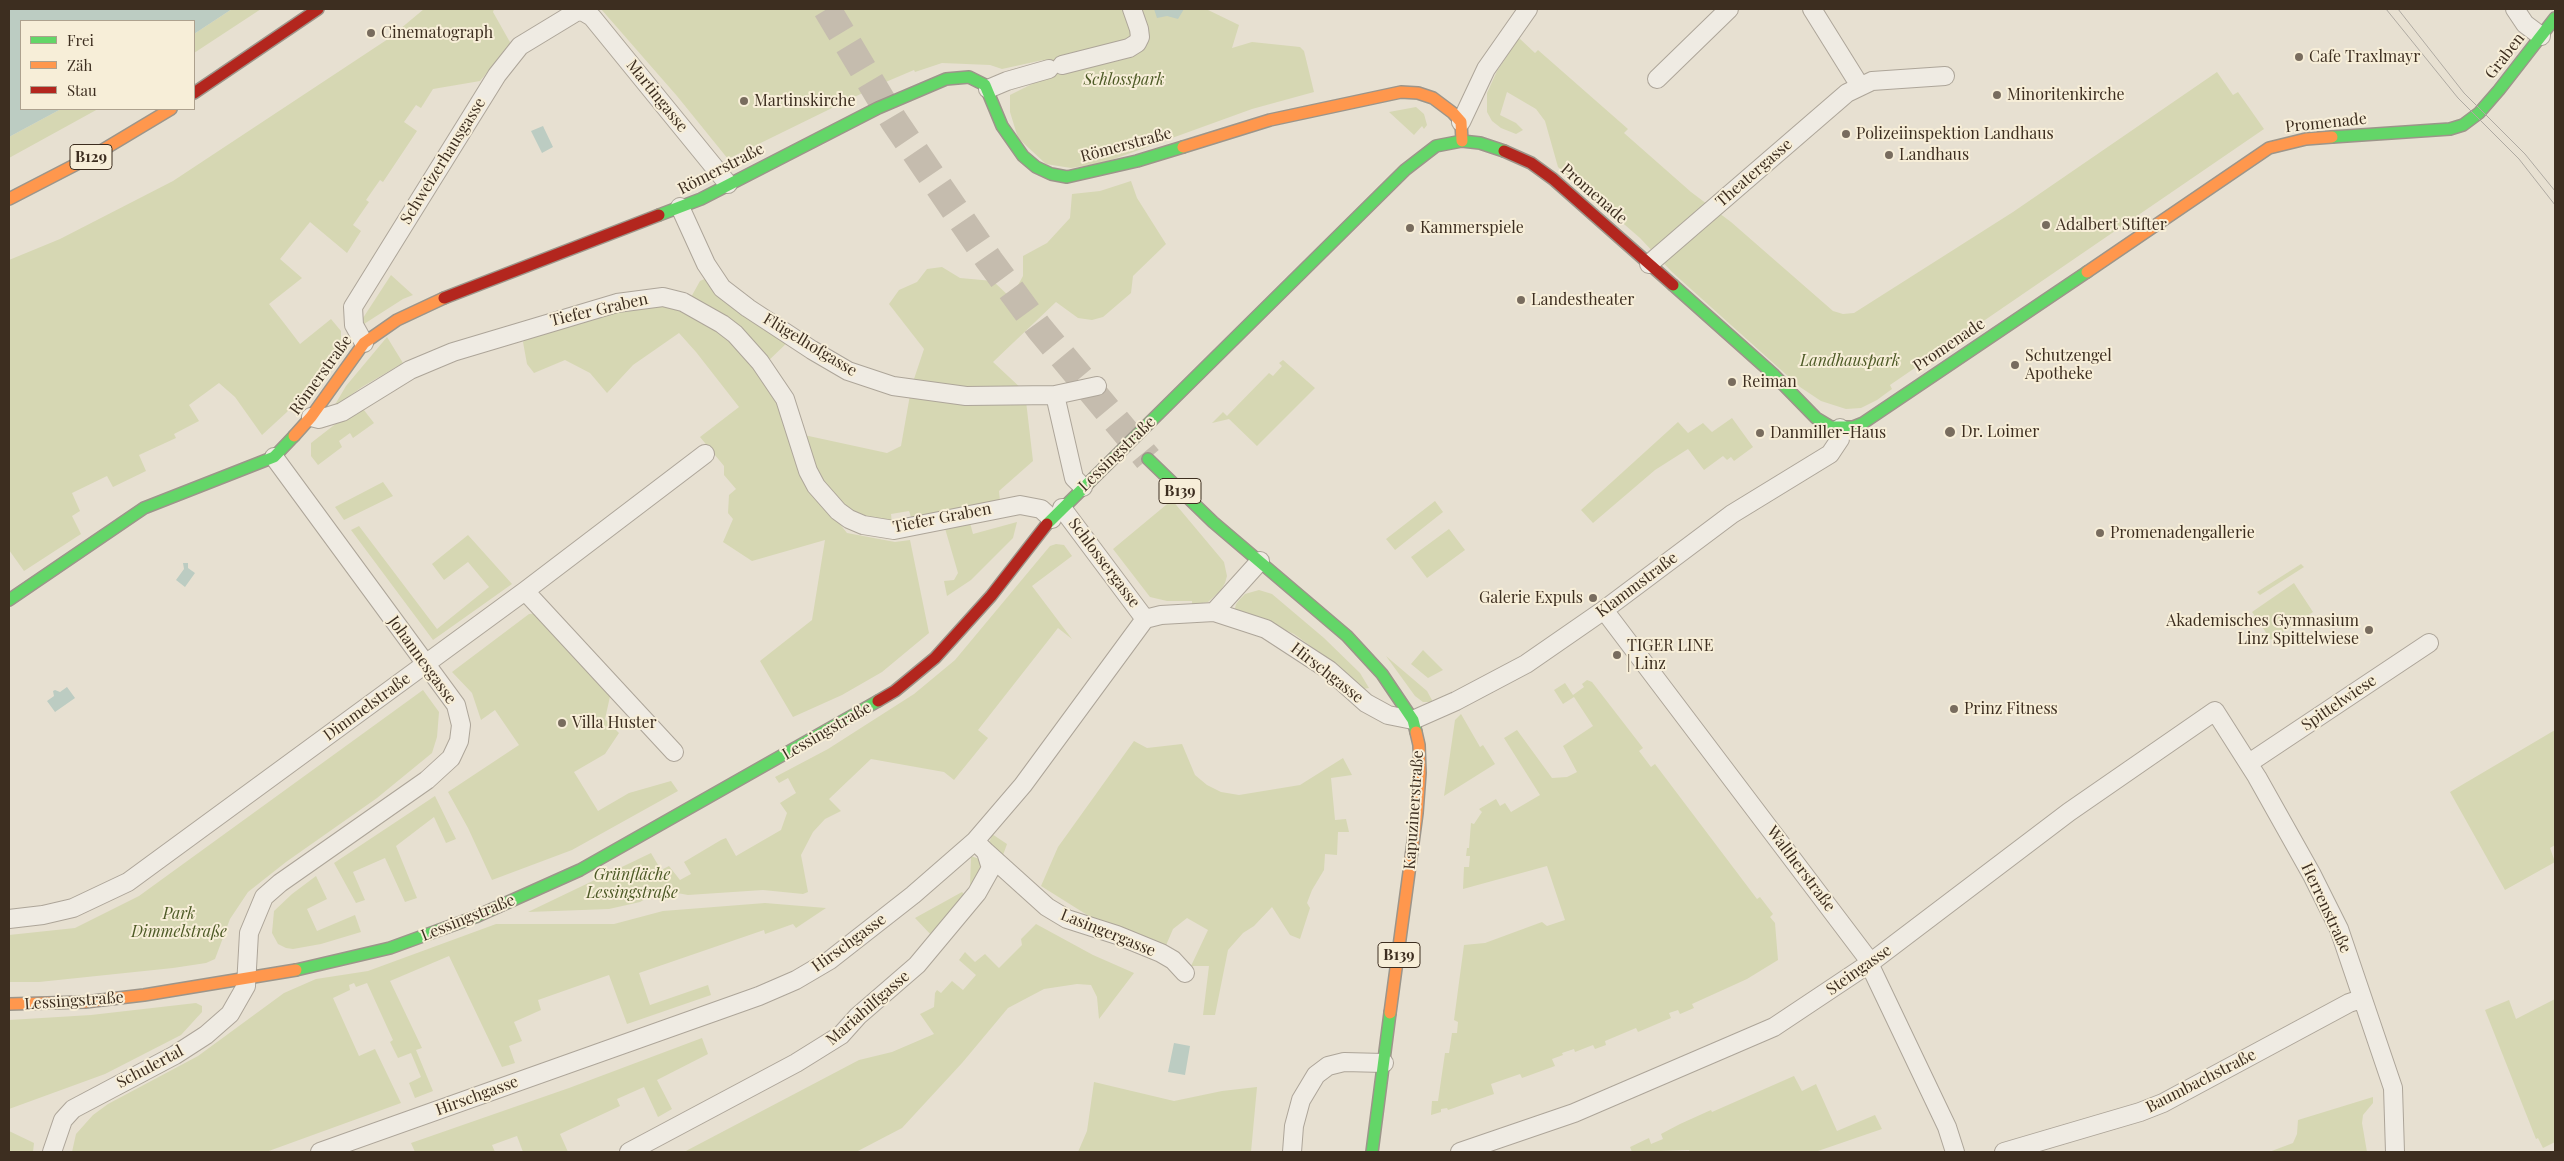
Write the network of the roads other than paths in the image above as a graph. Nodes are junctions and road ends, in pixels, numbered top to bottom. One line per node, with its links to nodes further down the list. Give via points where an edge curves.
1 (318, 9): 14 (street)
2 (1132, 9): 13 (street, via 1140,37 1129,48)
3 (1528, 9): 17 (street, via 1486,69)
4 (1729, 9): 11 (street)
5 (1812, 9): 12 (street)
6 (2515, 9): 9 (street, via 2525,24)
7 (582, 11): 19 (street, Martingasse, via 592,17 617,46); 23 (street, Schweizerhausgasse, via 520,46 497,75 353,307 354,325)
8 (2555, 18): 9 (street, Graben)
9 (2541, 36): 16 (street, Graben)
10 (1945, 76): 12 (street, Theatergasse, via 1872,81)
11 (1658, 79)
12 (1860, 86): 22 (street, Theatergasse, via 1847,93)
13 (988, 89): 17 (street, Römerstraße, via 1002,126 1023,156 1036,167 1067,177 1137,161 1270,120 1401,92 1433,98); 19 (street, Römerstraße, via 969,77 946,79 878,108)
14 (195, 92)
15 (170, 110): 20 (street, B129, via 96,154)
16 (2478, 113): 27 (street, Promenade, via 2463,125 2450,129 2306,139 2269,148 1864,423)
17 (1460, 122): 18 (street)
18 (1462, 141): 22 (street, Promenade, via 1480,142 1531,164 1553,179); 31 (street, Lessingstraße, via 1436,146 1415,161)
19 (728, 184): 21 (street, Römerstraße)
20 (9, 199)
21 (680, 207): 23 (street, Römerstraße, via 452,294 397,320); 25 (street, Flügelhofgasse, via 706,264 722,288 848,371 893,386 941,394 1002,398)
22 (1650, 264): 27 (street, Promenade, via 1773,374 1816,418 1831,427)
23 (364, 343): 26 (street, Römerstraße)
24 (1097, 386): 25 (street, Flügelhofgasse)
25 (1055, 395): 31 (street, via 1074,478)
26 (311, 417): 29 (street, Römerstraße); 32 (street, Tiefer Graben, via 319,419 342,412 410,370 453,352 617,303 652,297 674,299 705,313 735,334 769,373 785,399 808,471 816,486 849,519 863,525 894,530 1000,507 1028,505)
27 (1840, 428): 36 (street, Klammstraße, via 1840,438 1830,454 1732,514)
28 (705, 454): 34 (street, Dimmelstraße)
29 (274, 457): 35 (street, Römerstraße, via 144,508); 40 (street, Johannesgasse)
30 (1148, 459): 33 (street, Kapuzinerstraße / B139, via 1192,503)
31 (1083, 487): 32 (street, Lessingstraße)
32 (1057, 514): 38 (street, Schlossergasse); 49 (street, Lessingstraße, via 991,596 935,658 895,691 762,768 580,870 475,917 369,954)
33 (1260, 562): 37 (street); 42 (street, Kapuzinerstraße / B139, via 1347,636 1382,674)
34 (525, 591): 40 (street, Dimmelstraße); 43 (street)
35 (9, 600)
36 (1604, 610): 42 (street, Klammstraße, via 1526,664); 47 (street, Waltherstraße)
37 (1214, 612): 38 (street, Hirschgasse); 42 (street, Hirschgasse, via 1266,629 1329,670 1366,703 1388,714)
38 (1146, 619): 45 (street, Hirschgasse)
39 (2429, 643): 44 (street, Spittelwiese)
40 (425, 664): 46 (street, Dimmelstraße, via 128,882 73,908); 49 (street, Johannesgasse, via 456,705 462,725 451,758 427,780 280,882 264,897 249,933)
41 (2215, 711): 44 (street, Herrenstraße); 47 (street, Steingasse, via 2069,812)
42 (1413, 720): 52 (street, Kapuzinerstraße / B139, via 1420,745 1417,813)
43 (674, 752)
44 (2249, 762): 50 (street, Herrenstraße, via 2339,928)
45 (981, 846): 48 (street, Lasingergasse, via 1047,907 1068,919 1161,953); 54 (street, Hirschgasse, via 830,960 796,980); 55 (street, Mariahilfgasse, via 991,868 985,882 917,966 858,1016 841,1035)
46 (9, 919)
47 (1870, 963): 58 (street, Steingasse, via 1774,1027 1739,1044 1574,1113); 59 (street, Waltherstraße)
48 (1185, 973)
49 (246, 978): 51 (street, Lessingstraße, via 93,1001); 53 (street, Schulertal, via 246,986 235,1007 206,1035 175,1055 72,1109 63,1120)
50 (2361, 999): 60 (street, Baumbachstraße, via 2163,1103); 61 (street, Herrenstraße, via 2393,1088)
51 (9, 1004)
52 (1384, 1063): 56 (street, via 1344,1062 1328,1066 1316,1075 1301,1100); 57 (street, Kapuzinerstraße / B139)
53 (52, 1152)
54 (320, 1152)
55 (629, 1152)
56 (1292, 1152)
57 (1372, 1152)
58 (1460, 1152)
59 (1955, 1152)
60 (2004, 1152)
61 (2395, 1152)

